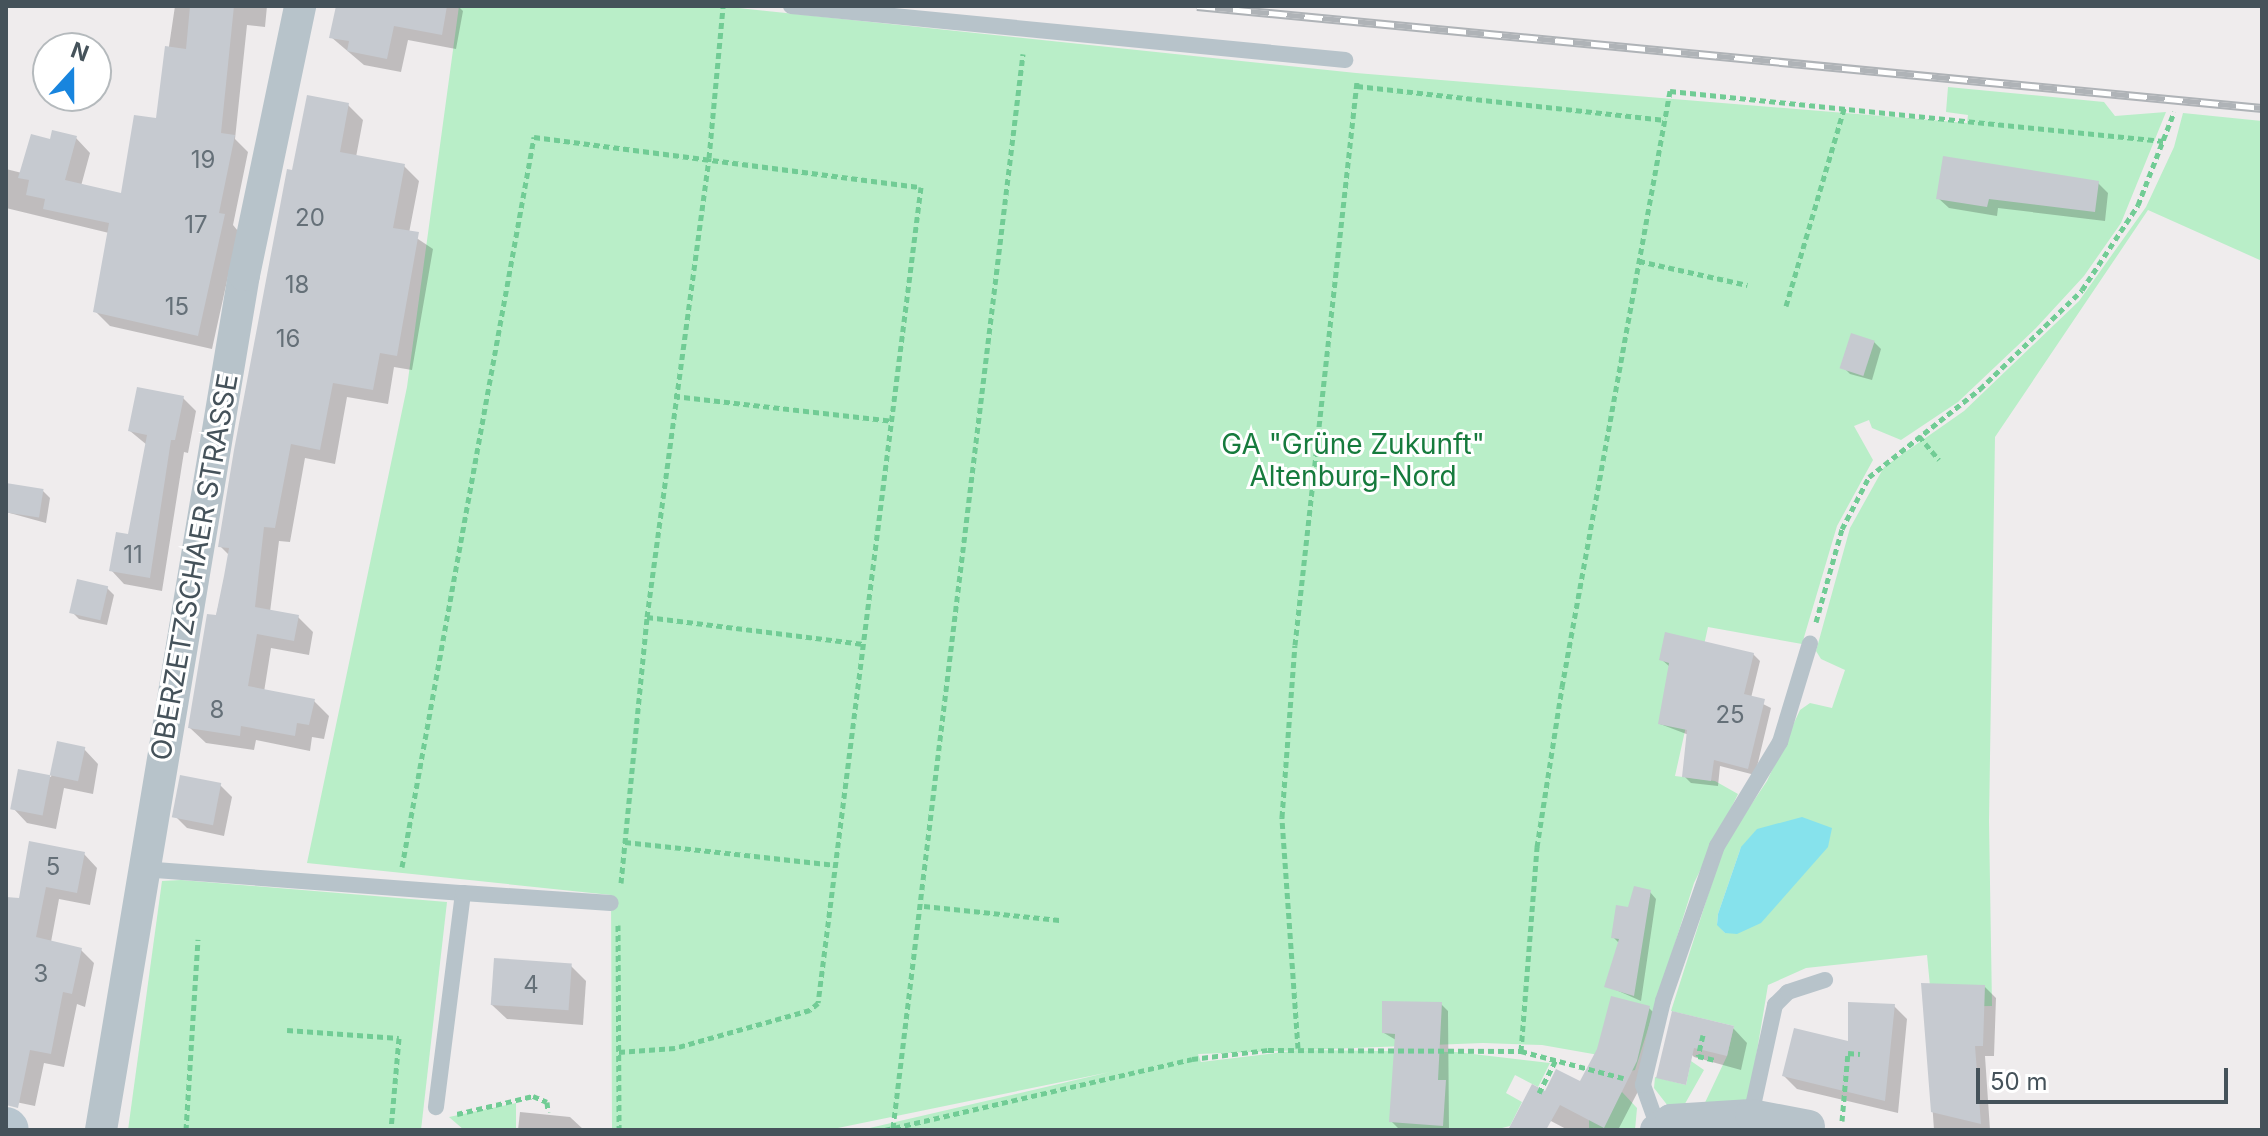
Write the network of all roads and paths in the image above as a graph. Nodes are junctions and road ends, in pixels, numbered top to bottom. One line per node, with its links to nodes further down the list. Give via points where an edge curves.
1 (300, 6): 24 (street, OBERZETZSCHAER STRASSE, via 244,275)
2 (723, 6): 11 (path)
3 (791, 6): 4 (lane)
4 (1026, 29): 5 (lane); 28 (path)
5 (1345, 60): 6 (path)
6 (1357, 86): 9 (path); 34 (path, via 1295,645 1282,817)
7 (1845, 106): 9 (path, via 1670,91); 10 (path); 14 (path)
8 (2174, 112): 10 (path)
9 (1665, 120): 12 (path)
10 (2166, 139): 17 (path, via 2138,205 2082,290 1980,389)
11 (709, 158): 15 (path); 16 (path, via 921,187); 25 (path, via 534,137)
12 (1639, 261): 13 (path); 35 (path, via 1537,847)
13 (1747, 285)
14 (1786, 306)
15 (674, 396): 16 (path); 19 (path)
16 (892, 421): 21 (path)
17 (1919, 436): 18 (path); 20 (path, via 1883,462 1852,507)
18 (1939, 460)
19 (647, 617): 21 (path); 22 (path)
20 (1810, 643): 40 (lane, via 1780,742 1740,801 1697,897)
21 (863, 644): 23 (path)
22 (625, 842): 23 (path); 27 (path)
23 (836, 865): 36 (path, via 823,987 810,1010 675,1048)
24 (142, 869): 25 (lane); 48 (street, OBERZETZSCHAER STRASSE)
25 (398, 887): 26 (lane)
26 (463, 893): 27 (lane); 42 (lane)
27 (615, 904): 36 (path)
28 (924, 906): 29 (path); 46 (path)
29 (1059, 920)
30 (198, 939): 49 (path)
31 (1825, 980): 44 (lane, via 1788,992 1775,1005)
32 (287, 1030): 50 (path, via 399,1038)
33 (1703, 1035): 39 (path, via 1698,1056)
34 (1298, 1048): 35 (path); 46 (path, via 1224,1053)
35 (1521, 1051): 38 (path)
36 (618, 1052): 51 (path)
37 (1860, 1054): 53 (path, via 1848,1053)
38 (1556, 1059): 40 (path); 41 (path)
39 (1715, 1060)
40 (1643, 1085): 47 (lane)
41 (1539, 1093)
42 (443, 1111): 43 (path, via 533,1096 547,1102)
43 (548, 1112)
44 (1751, 1115): 45 (street); 47 (street, via 1671,1120)
45 (1794, 1126)
46 (893, 1128): 52 (path)
47 (1657, 1128)
48 (101, 1130)
49 (186, 1130)
50 (391, 1130)
51 (619, 1130)
52 (885, 1130)
53 (1841, 1130)

